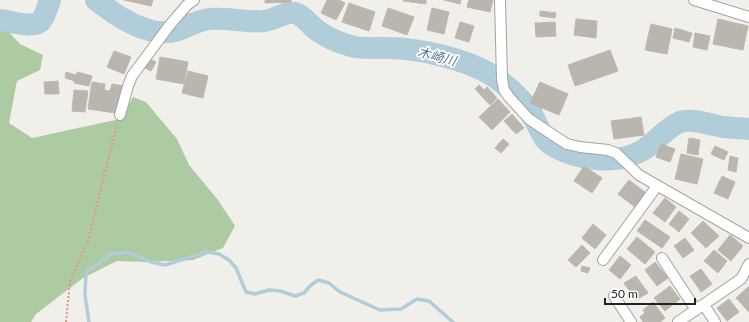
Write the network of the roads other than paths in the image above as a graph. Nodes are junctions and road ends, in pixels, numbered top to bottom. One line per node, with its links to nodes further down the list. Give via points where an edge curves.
1 (194, 0): 5 (street, via 169,26 132,76)
2 (500, 0): 6 (street, via 504,90 529,119 567,144 616,153 639,175)
3 (694, 0): 4 (street)
4 (749, 17)
5 (120, 115)
6 (657, 186): 7 (street); 9 (street)
7 (749, 238)
8 (662, 258): 12 (street)
9 (603, 260)
10 (749, 264): 12 (street, via 741,279)
11 (614, 296): 13 (street)
12 (700, 308): 14 (street); 15 (street)
13 (631, 322)
14 (678, 322)
15 (714, 322)

